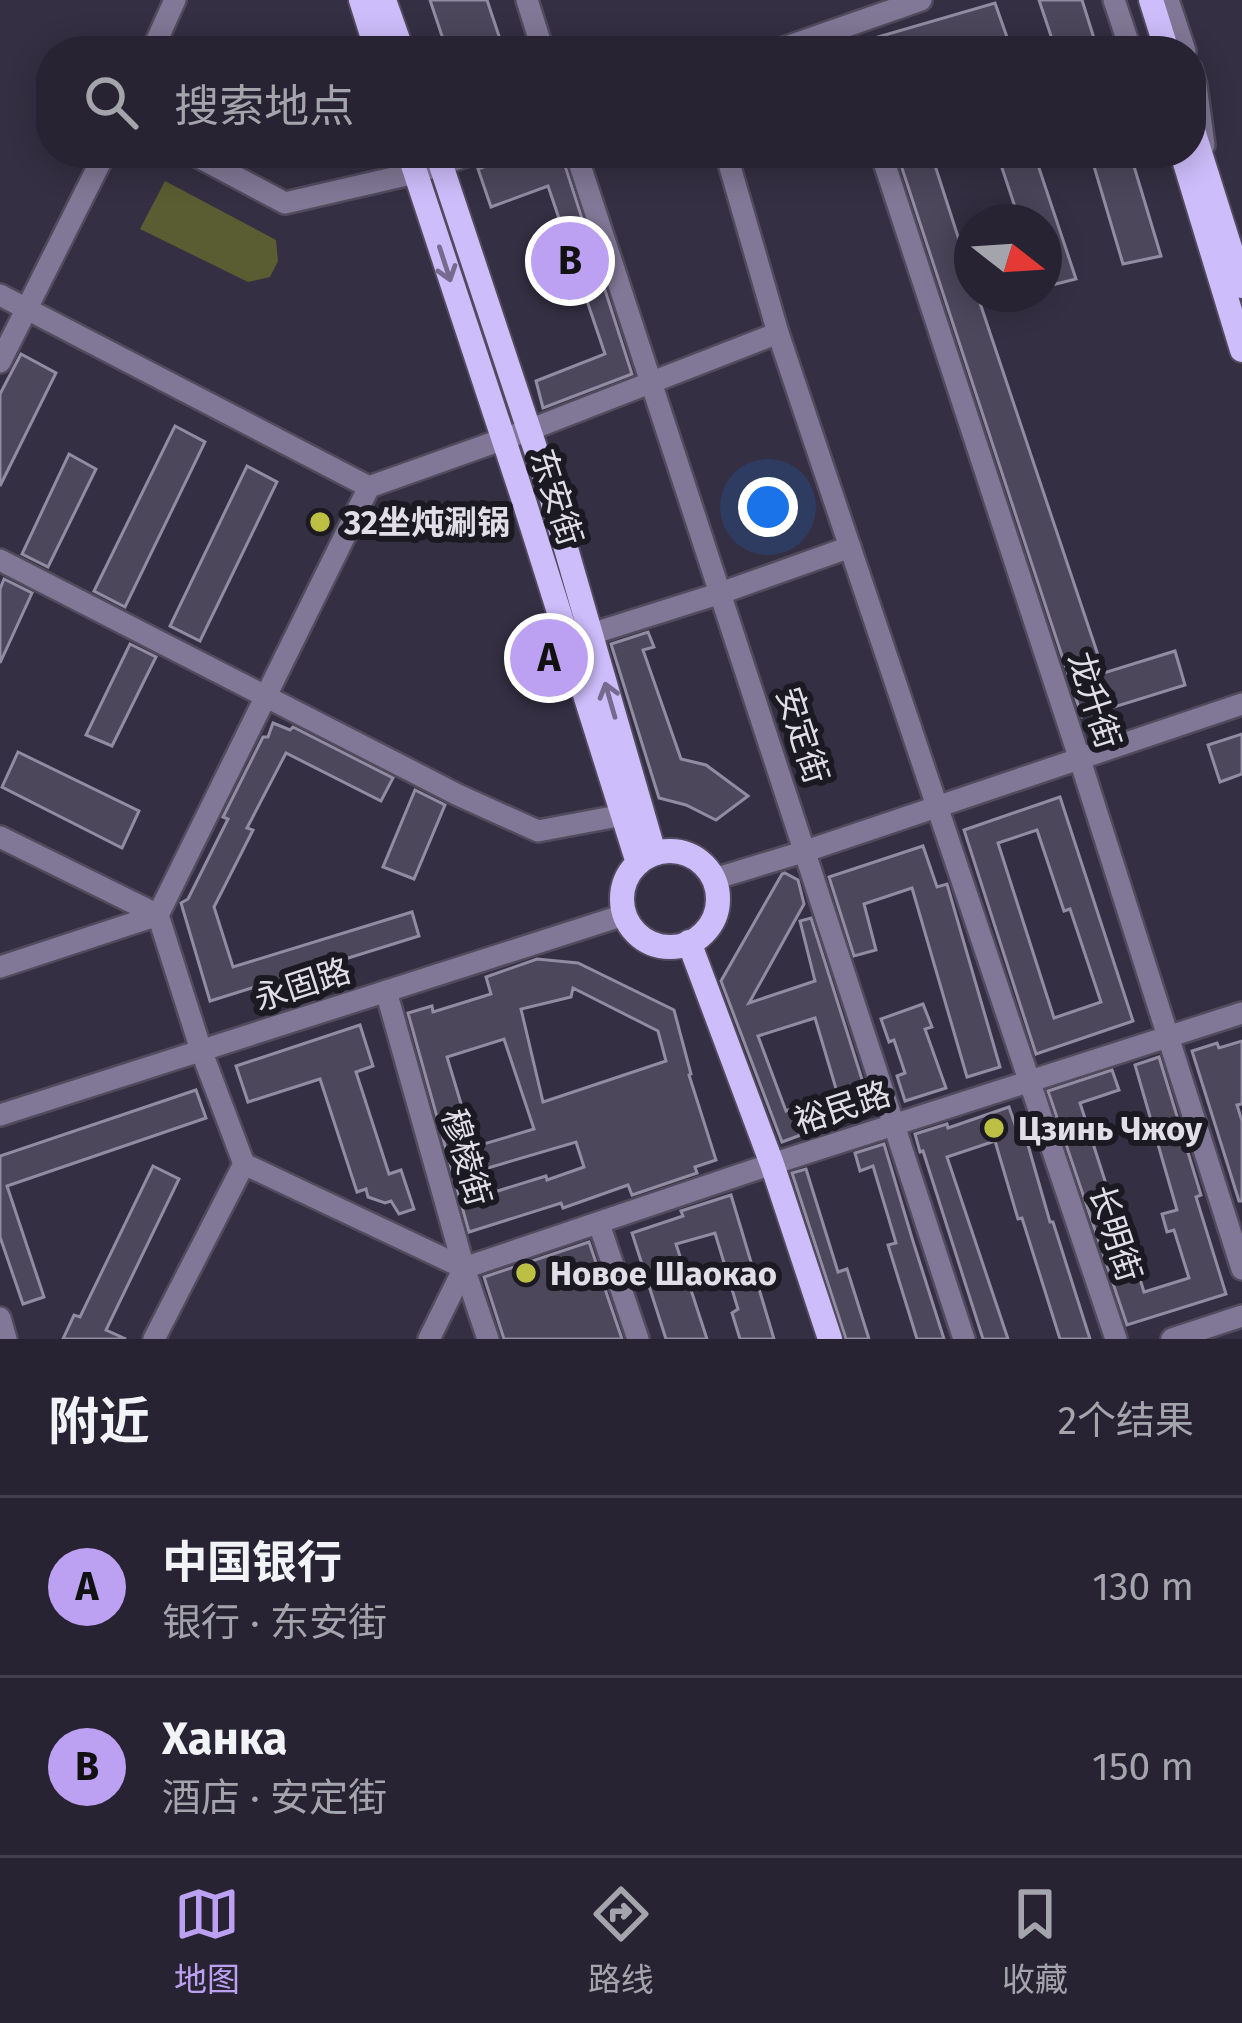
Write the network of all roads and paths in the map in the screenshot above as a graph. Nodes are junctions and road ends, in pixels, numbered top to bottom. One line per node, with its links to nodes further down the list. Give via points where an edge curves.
1 (175, 0): 11 (street)
2 (361, 0): 12 (main road)
3 (385, 0): 13 (main road)
4 (527, 0): 14 (street)
5 (921, 0): 10 (street)
6 (1114, 0): 17 (street)
7 (1134, 0): 18 (main road)
8 (1150, 0): 19 (main road)
9 (1168, 0): 20 (street)
10 (840, 28): 15 (street); 16 (street)
11 (159, 36)
12 (372, 36)
13 (397, 36)
14 (538, 36)
15 (817, 36)
16 (843, 36)
17 (1126, 36)
18 (1145, 36)
19 (1163, 36)
20 (1180, 36)
21 (98, 168): 35 (street)
22 (220, 168): 23 (street, via 285,202)
23 (396, 168)
24 (414, 168): 41 (main road, 东安街, one-way to 41)
25 (442, 168): 40 (main road, 东安街)
26 (581, 168): 39 (street, 安定街)
27 (730, 168): 36 (street, 长明街)
28 (886, 168): 49 (street, 龙升街)
29 (1189, 168): 32 (main road)
30 (1198, 168): 32 (main road)
31 (1200, 168): 32 (street)
32 (1201, 185): 33 (main road); 37 (main road)
33 (1242, 286)
34 (0, 295): 35 (street)
35 (27, 309): 38 (street); 42 (street)
36 (778, 333): 39 (street); 43 (street, 长明街)
37 (1242, 350)
38 (0, 362)
39 (652, 382): 40 (street); 45 (street, 安定街)
40 (529, 430): 41 (street); 46 (main road, 东安街)
41 (503, 439): 42 (street); 51 (main road, 东安街)
42 (369, 487): 47 (street)
43 (850, 547): 45 (street); 50 (street, 长明街)
44 (0, 560): 47 (street)
45 (721, 593): 46 (street); 53 (street, 安定街)
46 (590, 634): 54 (main road, 东安街, one-way to 46)
47 (266, 696): 51 (street, via 538,831); 56 (street)
48 (1242, 704): 49 (street)
49 (1080, 760): 50 (street); 62 (street, 龙升街)
50 (938, 807): 53 (street); 64 (street, 长明街)
51 (622, 815): 54 (main road, 东安街)
52 (0, 837): 56 (street)
53 (806, 851): 55 (street); 66 (street, 安定街)
54 (646, 858): 55 (main road, via 673,850 691,855); 57 (main road, via 626,878)
55 (714, 879): 58 (main road, via 714,921)
56 (158, 915): 59 (street); 63 (street)
57 (624, 915): 58 (main road, via 649,943); 60 (street, 永固路)
58 (682, 945): 68 (main road)
59 (0, 967)
60 (386, 992): 63 (street, 永固路); 70 (street, 穆棱街)
61 (1242, 1013): 62 (street, 裕民路)
62 (1169, 1039): 64 (street, 裕民路); 71 (street, 龙升街)
63 (201, 1051): 65 (street, 永固路); 67 (street)
64 (1031, 1080): 66 (street, 裕民路); 82 (street, 长明街)
65 (0, 1114)
66 (893, 1125): 68 (street, 裕民路); 81 (street, 安定街)
67 (244, 1164): 70 (street); 75 (street)
68 (766, 1166): 69 (street, 裕民路); 79 (main road); 80 (main road)
69 (598, 1225): 70 (street, 裕民路); 78 (street)
70 (464, 1268): 76 (street); 77 (street, 穆棱街)
71 (1242, 1269)
72 (1242, 1316): 83 (street)
73 (0, 1318): 74 (street)
74 (6, 1339)
75 (154, 1339)
76 (429, 1339)
77 (488, 1339)
78 (638, 1339)
79 (817, 1339)
80 (830, 1339)
81 (964, 1339)
82 (1116, 1339)
83 (1172, 1339)

